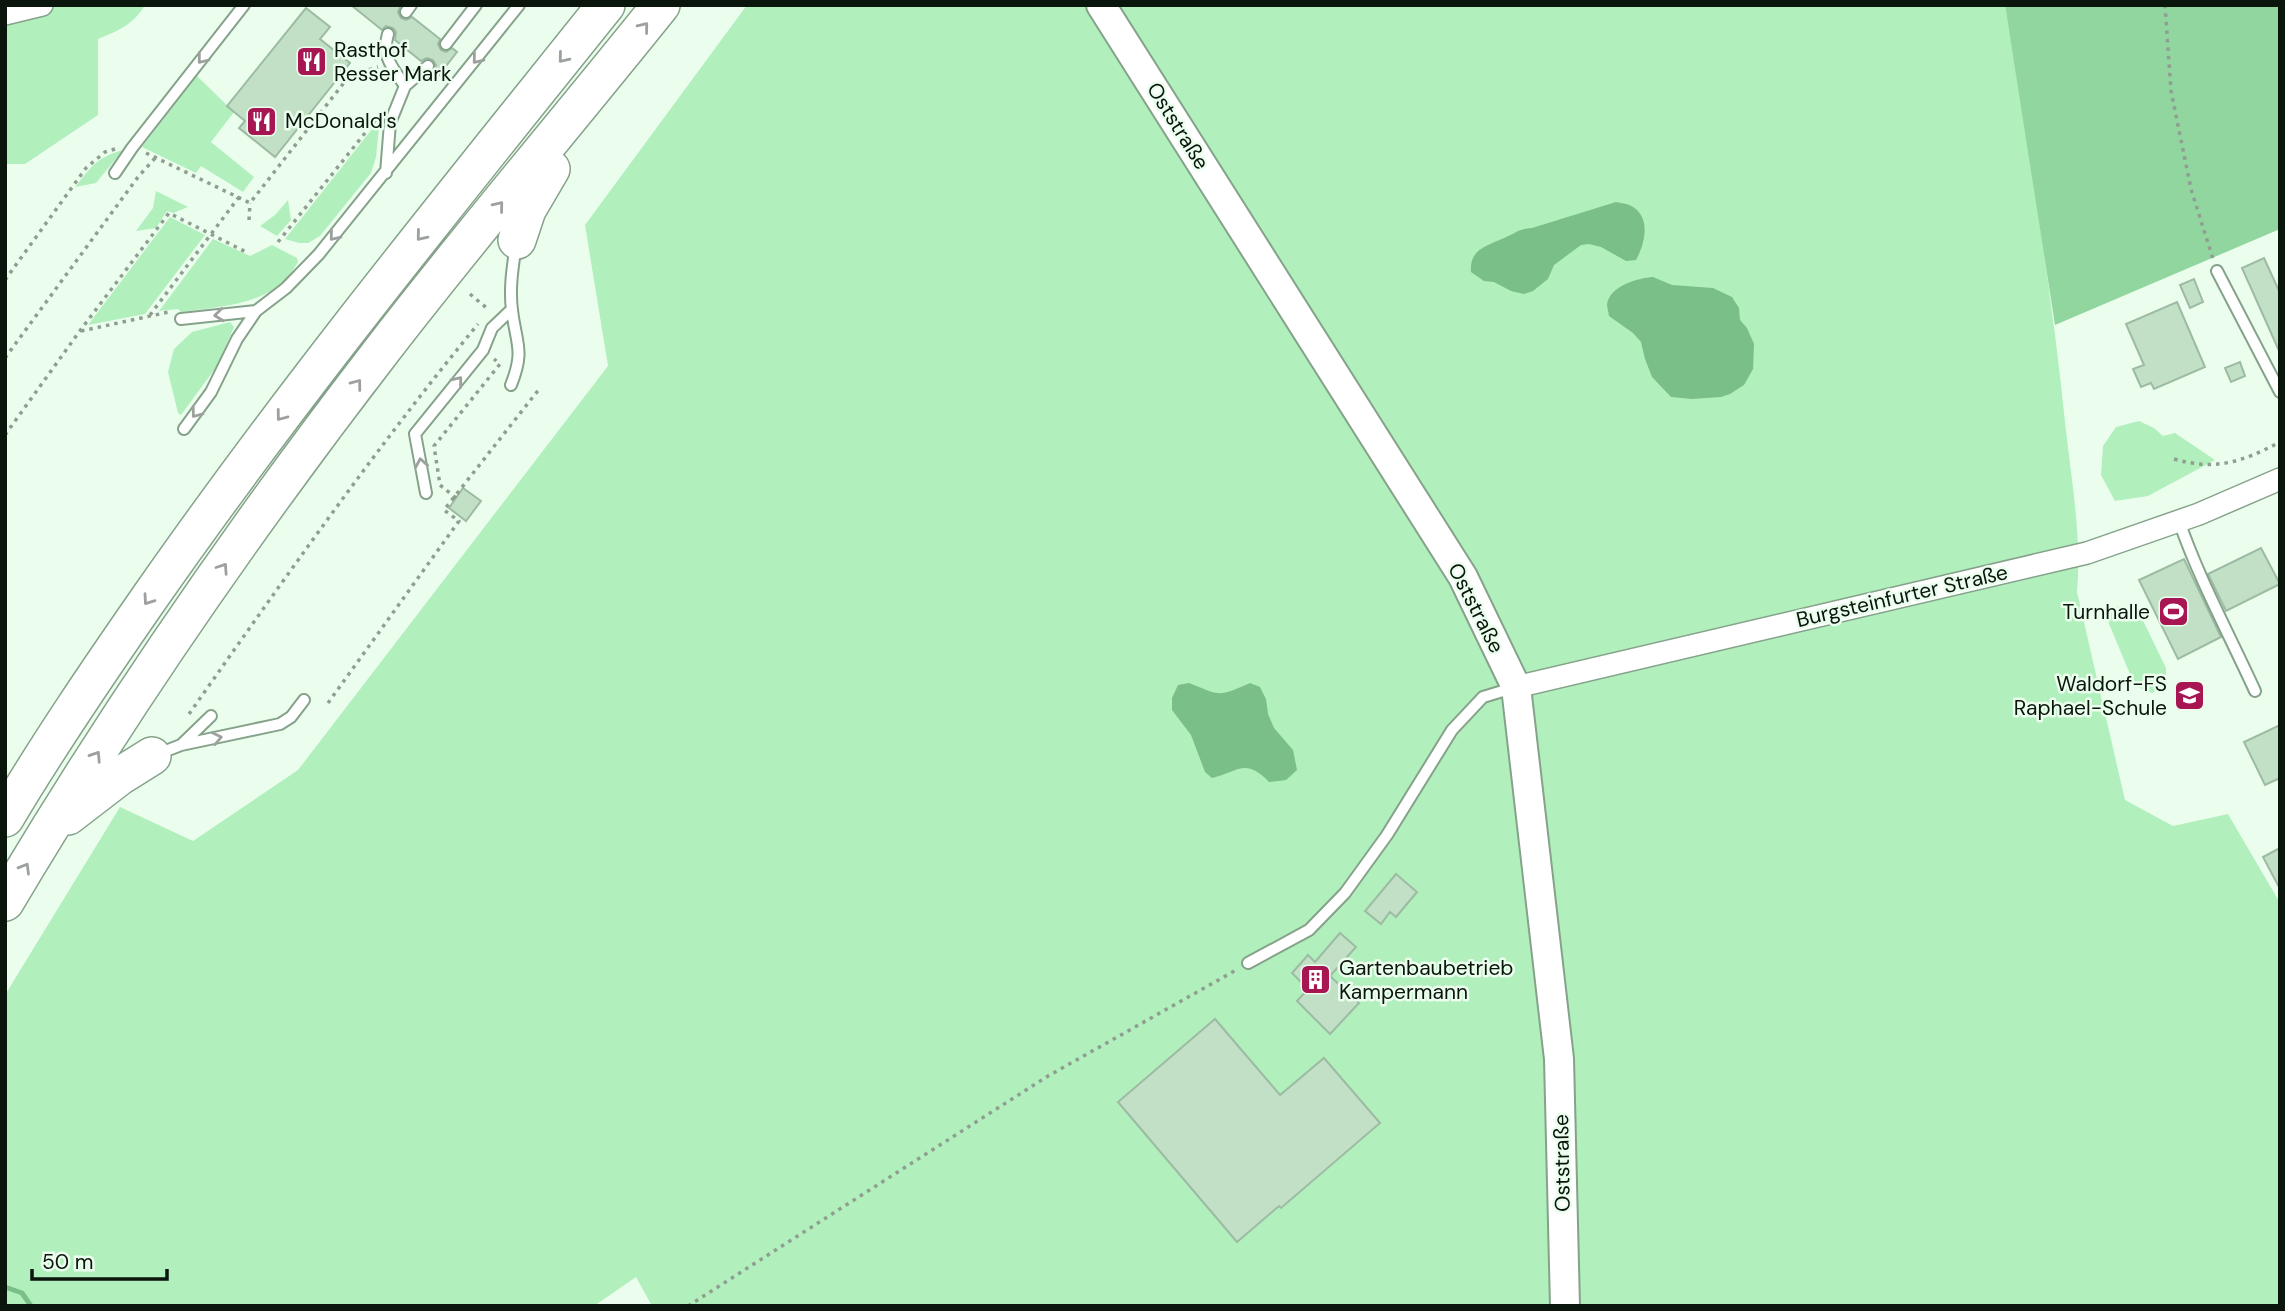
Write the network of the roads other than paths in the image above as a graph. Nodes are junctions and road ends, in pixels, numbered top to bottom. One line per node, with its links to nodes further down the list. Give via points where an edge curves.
1 (42, 5): 8 (street)
2 (244, 5): 14 (lane, one-way to 14)
3 (476, 5): 10 (lane)
4 (519, 5): 15 (lane, one-way to 15)
5 (606, 5): 32 (highway, one-way to 32, via 223,492 97,674)
6 (661, 5): 13 (highway, one-way to 6)
7 (1101, 5): 27 (street, Oststraße, via 1463,577)
8 (5, 13)
9 (388, 34): 12 (lane, via 384,48)
10 (446, 44)
11 (428, 66): 12 (lane)
12 (405, 86): 15 (lane, via 390,123)
13 (596, 86): 16 (highway, via 527,210); 33 (highway, one-way to 13, via 257,518 384,347)
14 (115, 173)
15 (386, 173): 19 (lane, one-way to 19, via 319,254)
16 (517, 240): 18 (lane)
17 (2217, 271): 22 (lane)
18 (512, 309): 21 (lane, via 519,366); 25 (lane, one-way to 18, via 415,434 483,350 492,328)
19 (256, 312): 20 (lane, one-way to 20); 23 (lane, one-way to 23, via 211,392)
20 (181, 319)
21 (511, 385)
22 (2280, 392)
23 (184, 429)
24 (2280, 479): 26 (street, Burgsteinfurter Straße)
25 (426, 493)
26 (2179, 521): 27 (street, Burgsteinfurter Straße, via 2087,552); 28 (lane, via 2193,562)
27 (1516, 687): 35 (lane, via 1483,697 1452,730 1345,893 1309,930); 36 (street, Oststraße, via 1559,1059)
28 (2255, 691)
29 (304, 700): 31 (lane, one-way to 29, via 280,724)
30 (211, 716): 31 (lane)
31 (167, 751): 33 (highway, via 120,776)
32 (5, 818)
33 (45, 834): 34 (highway, one-way to 33)
34 (5, 902)
35 (1248, 963)
36 (1565, 1306)

